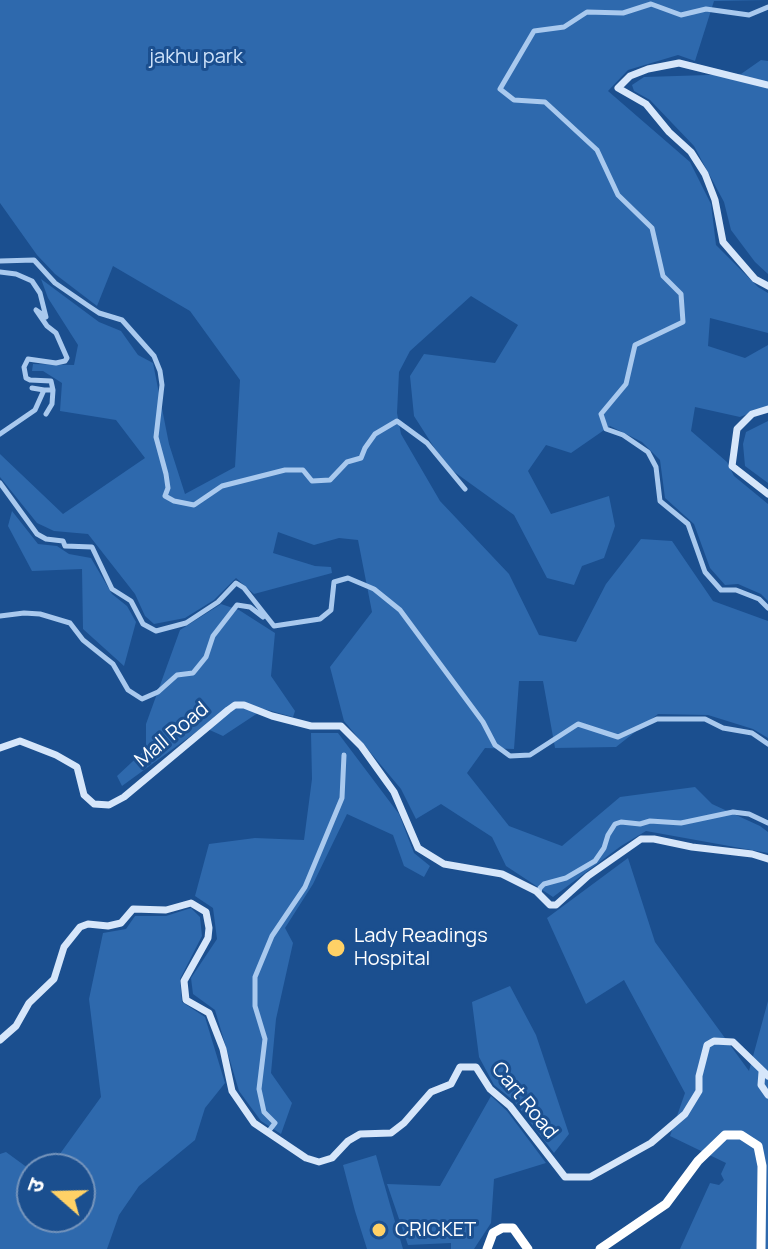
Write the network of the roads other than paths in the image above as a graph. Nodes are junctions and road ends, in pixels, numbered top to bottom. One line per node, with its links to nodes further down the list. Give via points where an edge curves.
1 (768, 7): 15 (street, via 749,15 706,9 681,15 651,4 623,13 587,12 564,27 534,31 500,89 514,100 545,102 597,150 618,195 652,228 663,276 681,294 683,322 635,345 626,384 601,414 606,429 648,452 656,467 660,501 688,524 705,572 721,590)
2 (768, 85): 5 (main road, via 679,63 630,76 618,88 646,104 691,152 715,200 723,242 755,279)
3 (0, 261): 13 (street, via 34,260 87,305 122,320 154,356 162,385 156,437 166,474 165,496 174,501 194,505 222,486 285,470 303,470 312,481 330,480 347,462 361,458 375,434 397,421 427,443)
4 (0, 272): 8 (street, via 32,281 40,293 46,317 36,310 56,333 67,358 56,363 28,359 24,373 30,380 51,381)
5 (768, 286)
6 (32, 388): 7 (street)
7 (44, 390): 8 (street); 11 (street, via 35,410)
8 (53, 390): 10 (street)
9 (768, 409): 14 (main road, via 752,414 737,429 732,466)
10 (46, 414)
11 (0, 434)
12 (0, 483): 19 (street, via 37,534 65,546 92,547 112,589 131,601 143,624 156,631 186,623 236,583)
13 (465, 489)
14 (768, 494)
15 (759, 599): 16 (street); 17 (street)
16 (768, 599)
17 (768, 608)
18 (0, 616): 19 (street, via 40,614 70,623 142,699 177,675 193,673 237,605)
19 (266, 619): 20 (street, via 274,626 320,619 331,610 334,582 348,578 374,589 400,610 495,745 510,756 530,755 578,724 618,737 657,719 705,719 752,733)
20 (768, 744)
21 (0, 748): 25 (main road, Mall Road, via 20,741 77,767 84,795 100,806 124,797 235,705 311,726 341,726 394,792 418,848 444,864 502,874)
22 (344, 755): 29 (street, via 342,798 305,887 272,936 255,977 255,1006 265,1039 259,1089 264,1112 275,1123)
23 (768, 823): 25 (street, via 733,812 681,823 621,822 595,861 544,884)
24 (768, 859): 25 (main road, via 641,839 556,905)
25 (539, 894)
26 (0, 1040): 29 (main road, Cart Road, via 54,979 64,947 80,927 121,923 133,909 166,910 191,903 206,912 209,928 184,981 186,1000 209,1013 232,1091)
27 (765, 1074): 28 (main road, Cart Road, via 761,1085); 29 (main road, Cart Road, via 733,1042 707,1045 699,1091 685,1114 651,1143 590,1177 565,1177 476,1067 460,1067 451,1084 431,1092 391,1133 360,1134 332,1158 306,1158)
28 (768, 1095)
29 (267, 1133)
30 (487, 1249): 31 (highway, via 493,1233 502,1228 513,1228)
31 (528, 1249)
32 (600, 1249): 33 (highway, via 666,1204 725,1135 741,1135 758,1146)
33 (761, 1249)

